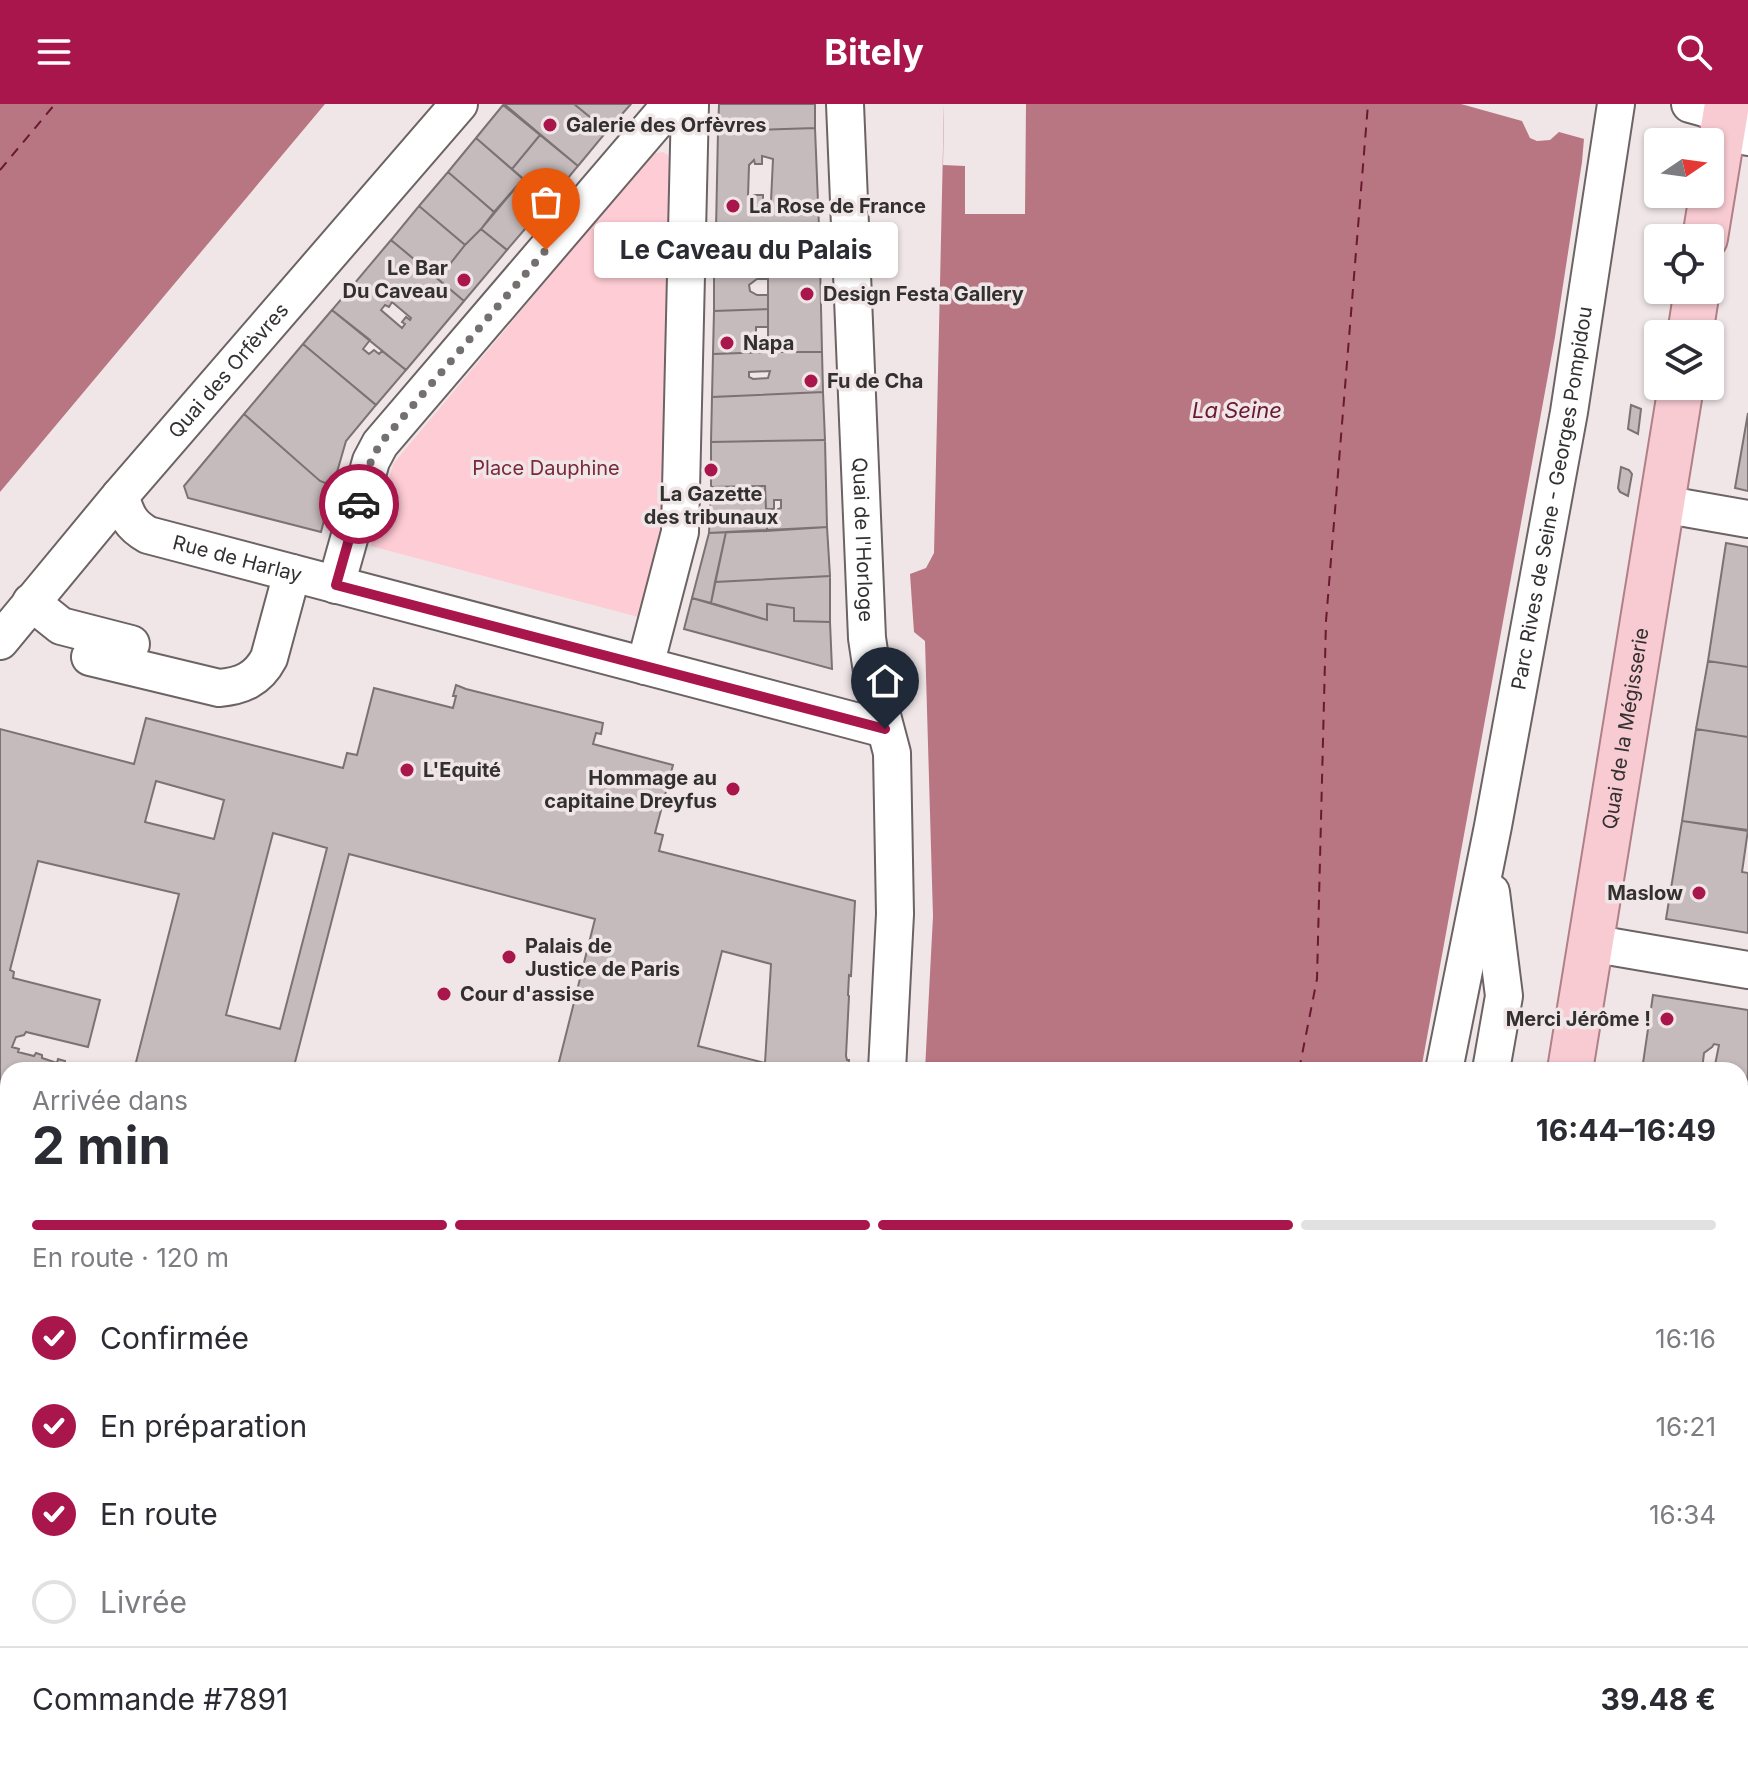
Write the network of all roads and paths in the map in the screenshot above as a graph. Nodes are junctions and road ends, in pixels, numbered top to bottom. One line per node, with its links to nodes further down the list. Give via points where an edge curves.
1 (459, 104): 9 (street, Quai des Orfèvres)
2 (671, 104): 13 (street, via 380,444)
3 (690, 104): 18 (street, via 680,532)
4 (845, 104): 19 (street, Quai de l'Horloge, via 867,638)
5 (1616, 104): 20 (street, Parc Rives de Seine - Georges Pompidou, via 1569,412)
6 (1723, 115): 7 (main road)
7 (1707, 224)
8 (1679, 400): 10 (main road, Quai de la Mégisserie)
9 (120, 496): 12 (street, Rue de Harlay, via 127,516 148,535); 14 (street, Quai des Orfèvres)
10 (1662, 504): 11 (street); 21 (main road, Quai de la Mégisserie)
11 (1748, 519)
12 (292, 573): 13 (street, Rue de Harlay); 17 (street, via 269,658 252,679 234,687 219,688)
13 (336, 585): 18 (street, Rue de Harlay)
14 (31, 602): 15 (street, Quai des Orfèvres); 16 (street, via 61,626)
15 (0, 641)
16 (177, 656)
17 (90, 657)
18 (645, 666): 19 (street, Rue de Harlay)
19 (885, 729): 23 (street, Quai de l'Horloge, via 892,753 895,914)
20 (1480, 889): 24 (street, Parc Rives de Seine - Georges Pompidou); 25 (street, via 1491,892 1504,996)
21 (1590, 943): 22 (street); 26 (main road, Quai de la Mégisserie)
22 (1748, 970)
23 (887, 1062)
24 (1446, 1062)
25 (1492, 1062)
26 (1571, 1062)

